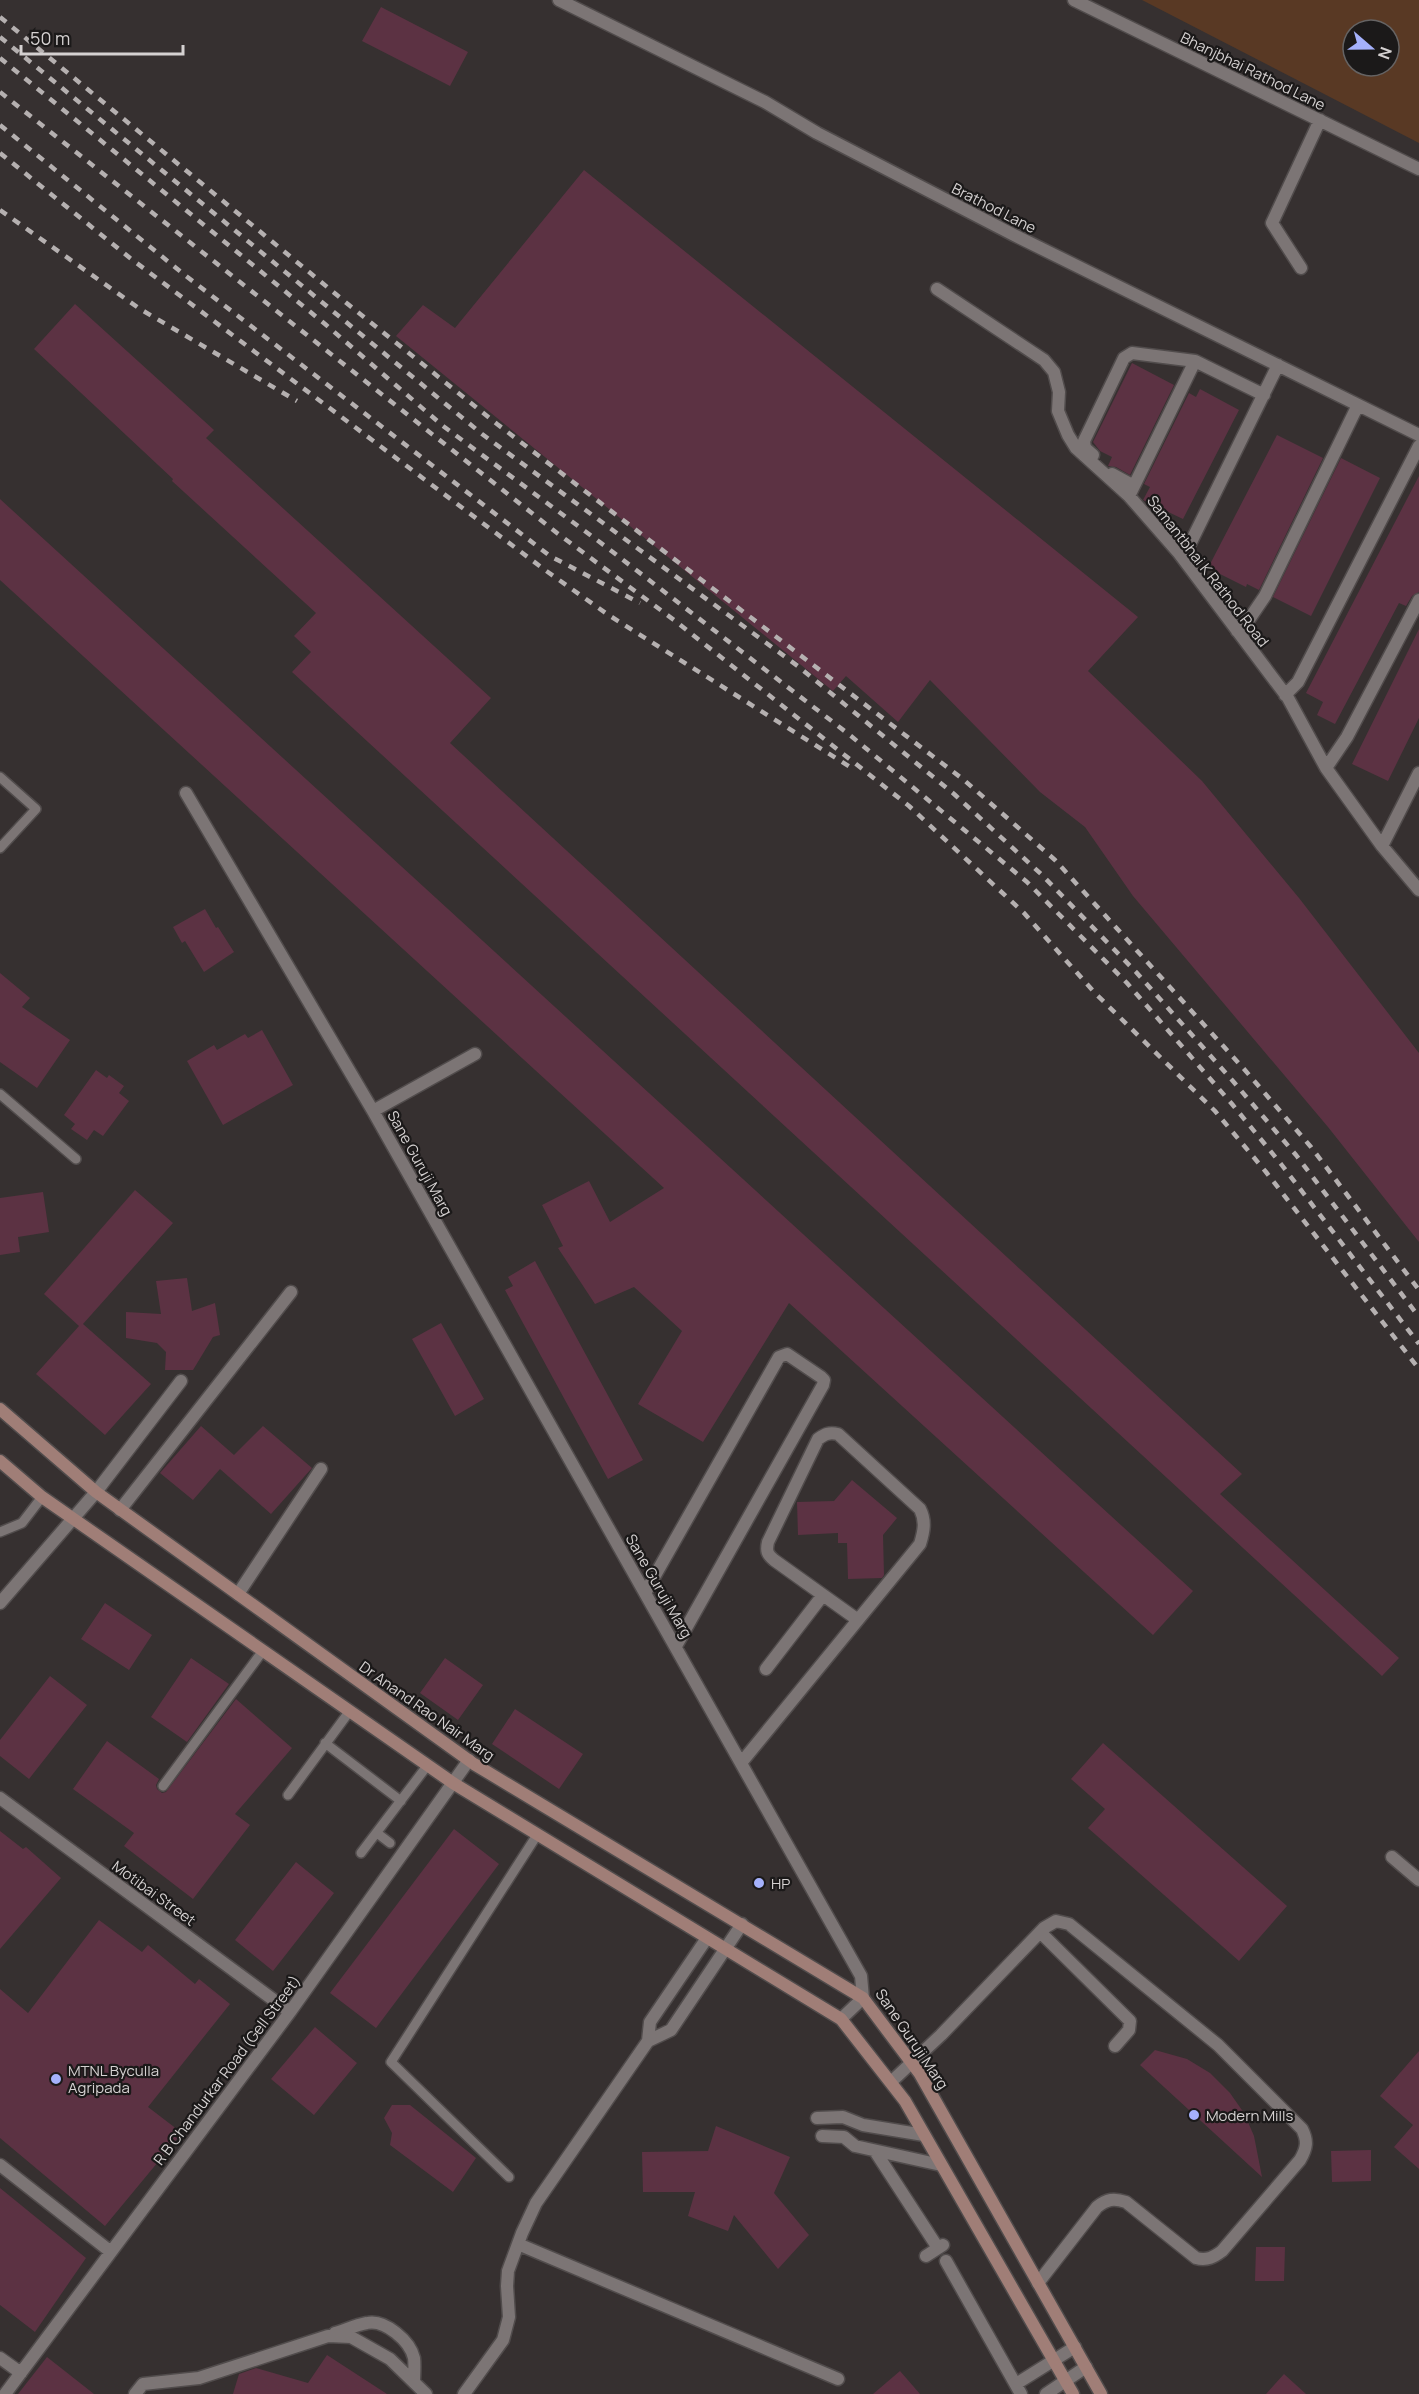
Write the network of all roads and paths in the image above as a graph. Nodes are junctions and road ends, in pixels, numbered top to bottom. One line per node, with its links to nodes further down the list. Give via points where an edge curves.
1 (559, 0): 8 (street, Brathod Lane, via 765,102 1014,235)
2 (1074, 0): 3 (street, Bhanjbhai Rathod Lane)
3 (1320, 120): 4 (street, Bhanjbhai Rathod Lane); 5 (street, via 1272,223)
4 (1419, 169)
5 (1301, 268)
6 (937, 290): 13 (street, Samantbhai K Rathod Road, via 1044,360 1054,372 1058,411 1076,448)
7 (1195, 361): 9 (street); 13 (street); 13 (street, via 1131,353 1124,358 1084,441 1085,448)
8 (1278, 365): 9 (street); 10 (street, Brathod Lane)
9 (1264, 395): 14 (street, via 1191,542)
10 (1358, 405): 11 (street, Brathod Lane); 16 (street, via 1265,596)
11 (1419, 435)
12 (1419, 446): 17 (street, via 1298,682)
13 (1131, 491): 14 (street, Samantbhai K Rathod Road)
14 (1178, 552): 16 (street, Samantbhai K Rathod Road)
15 (1419, 600): 18 (street, via 1347,737)
16 (1237, 630): 17 (street, Samantbhai K Rathod Road)
17 (1285, 695): 18 (street, Samantbhai K Rathod Road)
18 (1326, 768): 22 (street, Samantbhai K Rathod Road)
19 (1419, 773): 22 (street)
20 (0, 777): 23 (lane, via 36,809)
21 (186, 793): 27 (street, Sane Guruji Marg)
22 (1382, 846): 24 (street, Samantbhai K Rathod Road)
23 (0, 848)
24 (1419, 890)
25 (475, 1053): 27 (street)
26 (0, 1094): 28 (lane)
27 (373, 1111): 39 (street, Sane Guruji Marg)
28 (76, 1159)
29 (291, 1292): 36 (street)
30 (181, 1381): 34 (street)
31 (0, 1409): 34 (main road, Dr Anand Rao Nair Marg)
32 (0, 1461): 35 (main road)
33 (321, 1469): 40 (street)
34 (96, 1492): 36 (main road, Dr Anand Rao Nair Marg); 37 (street)
35 (42, 1497): 37 (main road); 38 (lane, via 22,1523)
36 (120, 1510): 40 (main road, Dr Anand Rao Nair Marg)
37 (73, 1518): 42 (street); 45 (main road)
38 (0, 1532)
39 (645, 1593): 44 (street, Sane Guruji Marg); 44 (street, via 779,1357 787,1354 821,1377 823,1385)
40 (238, 1594): 49 (main road, Dr Anand Rao Nair Marg)
41 (823, 1595): 43 (street); 43 (street, via 766,1550 818,1439 832,1433 838,1434 920,1509 924,1518 920,1544); 46 (street)
42 (0, 1603)
43 (858, 1620): 50 (street)
44 (676, 1646): 50 (street, Sane Guruji Marg)
45 (262, 1652): 47 (main road); 53 (lane)
46 (766, 1669)
47 (349, 1712): 48 (lane); 51 (main road)
48 (325, 1743): 54 (lane); 56 (lane)
49 (469, 1760): 52 (street, R B Chandurkar Road (Gell Street)); 63 (main road, Dr Anand Rao Nair Marg)
50 (741, 1763): 67 (street, Sane Guruji Marg, via 861,1976)
51 (427, 1766): 52 (main road); 56 (lane)
52 (453, 1783): 58 (main road); 68 (street, R B Chandurkar Road (Gell Street))
53 (164, 1786)
54 (288, 1795)
55 (0, 1798): 68 (street, Motibai Street)
56 (401, 1801): 57 (lane)
57 (377, 1833): 59 (lane); 60 (lane)
58 (537, 1835): 65 (main road); 80 (lane, via 391,2062)
59 (390, 1844)
60 (361, 1853)
61 (1392, 1857): 62 (street)
62 (1419, 1880)
63 (742, 1924): 66 (street); 67 (main road, Dr Anand Rao Nair Marg)
64 (1040, 1932): 71 (street, via 1130,2021 1129,2030); 72 (street); 85 (street, via 1056,1921 1069,1924 1218,2045 1302,2129 1307,2139 1300,2160 1213,2258 1196,2258 1126,2202 1115,2199 1097,2207)
65 (707, 1938): 66 (main road); 70 (street, via 650,2022)
66 (725, 1950): 69 (main road); 70 (street, via 671,2030)
67 (863, 1998): 69 (street); 72 (main road, Sane Guruji Marg)
68 (290, 2012): 82 (street, R B Chandurkar Road (Gell Street))
69 (841, 2019): 73 (main road)
70 (648, 2041): 81 (street, via 536,2202)
71 (1115, 2046)
72 (913, 2063): 73 (street); 85 (main road, Sane Guruji Marg)
73 (891, 2082): 75 (main road)
74 (818, 2118): 75 (street, via 843,2117 863,2126)
75 (924, 2135): 79 (main road)
76 (822, 2136): 77 (street, via 844,2137 855,2146)
77 (875, 2151): 79 (street); 83 (street, via 941,2246)
78 (0, 2165): 82 (street)
79 (941, 2165): 89 (main road)
80 (509, 2177)
81 (518, 2244): 92 (street); 99 (street, via 508,2271 509,2317 503,2340)
82 (111, 2252): 91 (street, R B Chandurkar Road (Gell Street))
83 (926, 2256)
84 (946, 2261): 95 (street)
85 (1038, 2283): 87 (main road, Sane Guruji Marg)
86 (328, 2336): 94 (street, via 351,2337 390,2360); 94 (street, via 368,2322 389,2328 409,2346 414,2359); 97 (street, via 199,2378 143,2384)
87 (1075, 2347): 89 (street); 90 (main road, Sane Guruji Marg)
88 (0, 2358): 91 (street)
89 (1054, 2361): 93 (main road); 95 (street)
90 (1086, 2367): 93 (street); 102 (main road, Sane Guruji Marg)
91 (21, 2373): 96 (street, R B Chandurkar Road (Gell Street))
92 (838, 2379)
93 (1065, 2381): 100 (street); 101 (main road)
94 (414, 2382): 98 (street)
95 (1019, 2389)
96 (5, 2394)
97 (135, 2394)
98 (426, 2394)
99 (464, 2394)
100 (1046, 2394)
101 (1073, 2394)
102 (1101, 2394)

